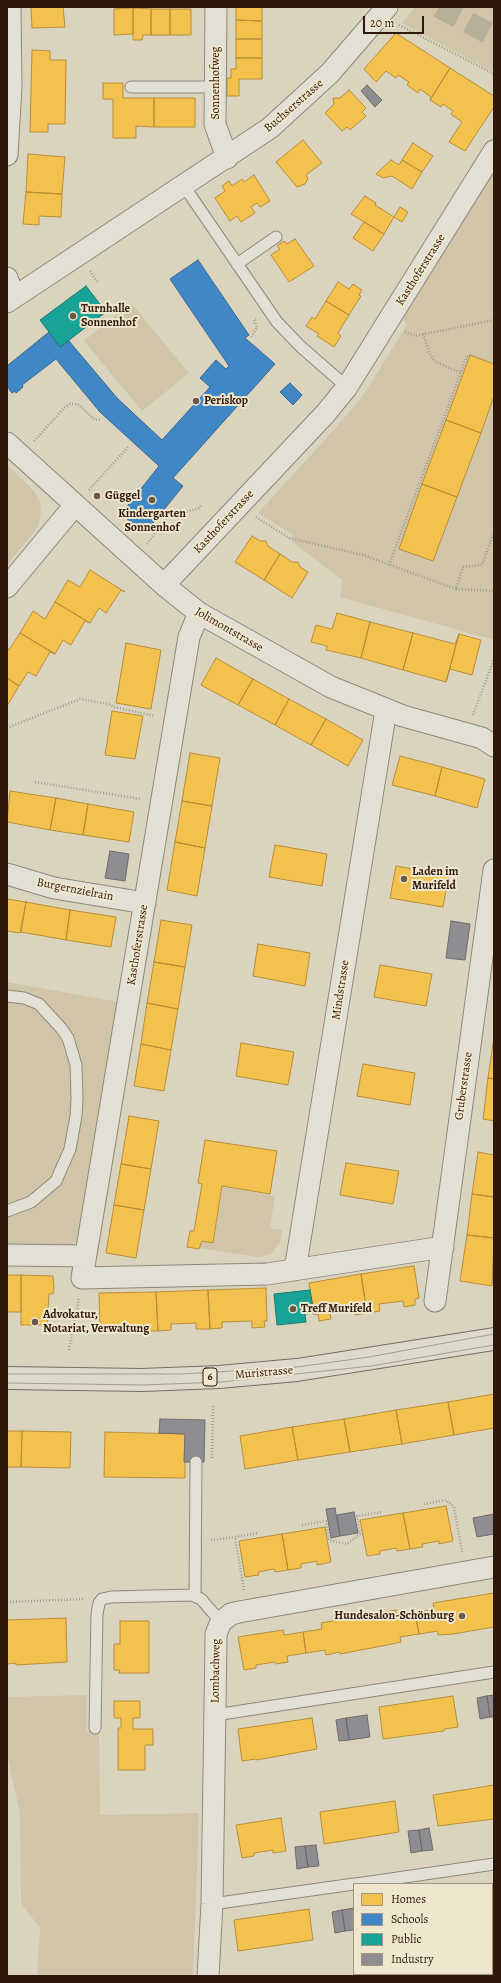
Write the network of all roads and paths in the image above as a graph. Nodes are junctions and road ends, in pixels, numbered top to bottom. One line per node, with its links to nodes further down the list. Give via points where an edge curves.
1 (10, 7): 6 (street)
2 (216, 7): 8 (street, Sonnenhofweg)
3 (387, 7): 11 (street, Buchserstrasse, via 316,88 270,128)
4 (399, 26): 5 (path)
5 (494, 74)
6 (9, 87): 10 (street)
7 (131, 87): 8 (lane)
8 (215, 87): 11 (street, Sonnenhofweg, via 215,124)
9 (494, 151): 25 (street, Kasthoferstrasse)
10 (7, 155)
11 (227, 158): 12 (street, Buchserstrasse)
12 (184, 186): 14 (lane); 17 (street, Buchserstrasse)
13 (276, 237): 14 (lane)
14 (237, 264): 25 (lane, via 277,322)
15 (88, 267): 16 (path)
16 (98, 283)
17 (9, 292)
18 (254, 320): 22 (path, via 257,328)
19 (494, 320): 21 (path)
20 (399, 329): 21 (path, via 415,336)
21 (424, 334): 24 (path, via 434,361)
22 (252, 337)
23 (467, 356): 24 (path)
24 (461, 373): 38 (path)
25 (347, 387): 39 (street, Kasthoferstrasse, via 326,413)
26 (101, 419): 28 (path, via 95,420 78,404 70,404)
27 (7, 442): 32 (street, Jolimontstrasse)
28 (32, 443)
29 (129, 446): 30 (path)
30 (92, 487)
31 (202, 504): 35 (path, via 199,508 168,517)
32 (75, 505): 39 (street, Jolimontstrasse); 40 (street)
33 (252, 514): 38 (path, via 289,538)
34 (154, 528): 35 (path)
35 (157, 530): 37 (path)
36 (494, 532): 41 (path, via 482,565 463,567)
37 (146, 545)
38 (390, 565): 41 (path)
39 (164, 585): 43 (street, Jolimontstrasse)
40 (7, 587)
41 (456, 589): 42 (path)
42 (494, 591)
43 (199, 613): 45 (street, Jolimontstrasse, via 331,687); 51 (street, Kasthoferstrasse, via 189,637)
44 (494, 659): 48 (path)
45 (386, 710): 48 (street, Jolimontstrasse); 60 (street, Mindstrasse)
46 (147, 713): 47 (path, via 80,699)
47 (7, 728)
48 (467, 734): 49 (street, Jolimontstrasse, via 488,741)
49 (494, 746)
50 (35, 782): 51 (path)
51 (162, 803): 54 (street, Kasthoferstrasse)
52 (494, 870): 57 (street, Gruberstrasse)
53 (7, 874): 54 (street, Burgernzielrain, via 54,888)
54 (145, 903): 59 (street, Kasthoferstrasse)
55 (7, 996): 56 (lane, via 24,998 39,1004 68,1038 76,1065 77,1098 70,1149 56,1181 31,1202)
56 (7, 1211)
57 (443, 1247): 60 (street); 62 (street, Gruberstrasse)
58 (7, 1255): 59 (street)
59 (85, 1256): 61 (street, Kasthoferstrasse)
60 (295, 1270): 61 (street, via 267,1274)
61 (82, 1278): 64 (path)
62 (435, 1301)
63 (494, 1339): 65 (main road, Muristrasse / 6, via 298,1370 219,1377 142,1380)
64 (69, 1350)
65 (7, 1378)
66 (196, 1462): 75 (lane)
67 (424, 1504): 74 (path, via 446,1500 454,1507)
68 (381, 1512): 69 (path, via 357,1516 360,1534 347,1544 329,1540 326,1521)
69 (302, 1525)
70 (260, 1532): 71 (path)
71 (235, 1537): 72 (path); 78 (path)
72 (211, 1540)
73 (494, 1567): 74 (street, Lombachweg)
74 (465, 1572): 78 (street, Lombachweg)
75 (195, 1596): 77 (lane, via 182,1594 111,1597 102,1599); 79 (lane, via 201,1599)
76 (7, 1602): 77 (path, via 89,1599)
77 (99, 1603): 82 (lane)
78 (248, 1610): 79 (street, Lombachweg, via 231,1614)
79 (221, 1622): 81 (street, Lombachweg, via 216,1634)
80 (494, 1672): 81 (lane)
81 (215, 1715): 86 (street, Lombachweg)
82 (95, 1728)
83 (494, 1864): 84 (lane)
84 (362, 1883)
85 (353, 1884): 86 (lane)
86 (212, 1904): 87 (street, Lombachweg)
87 (208, 1976)

